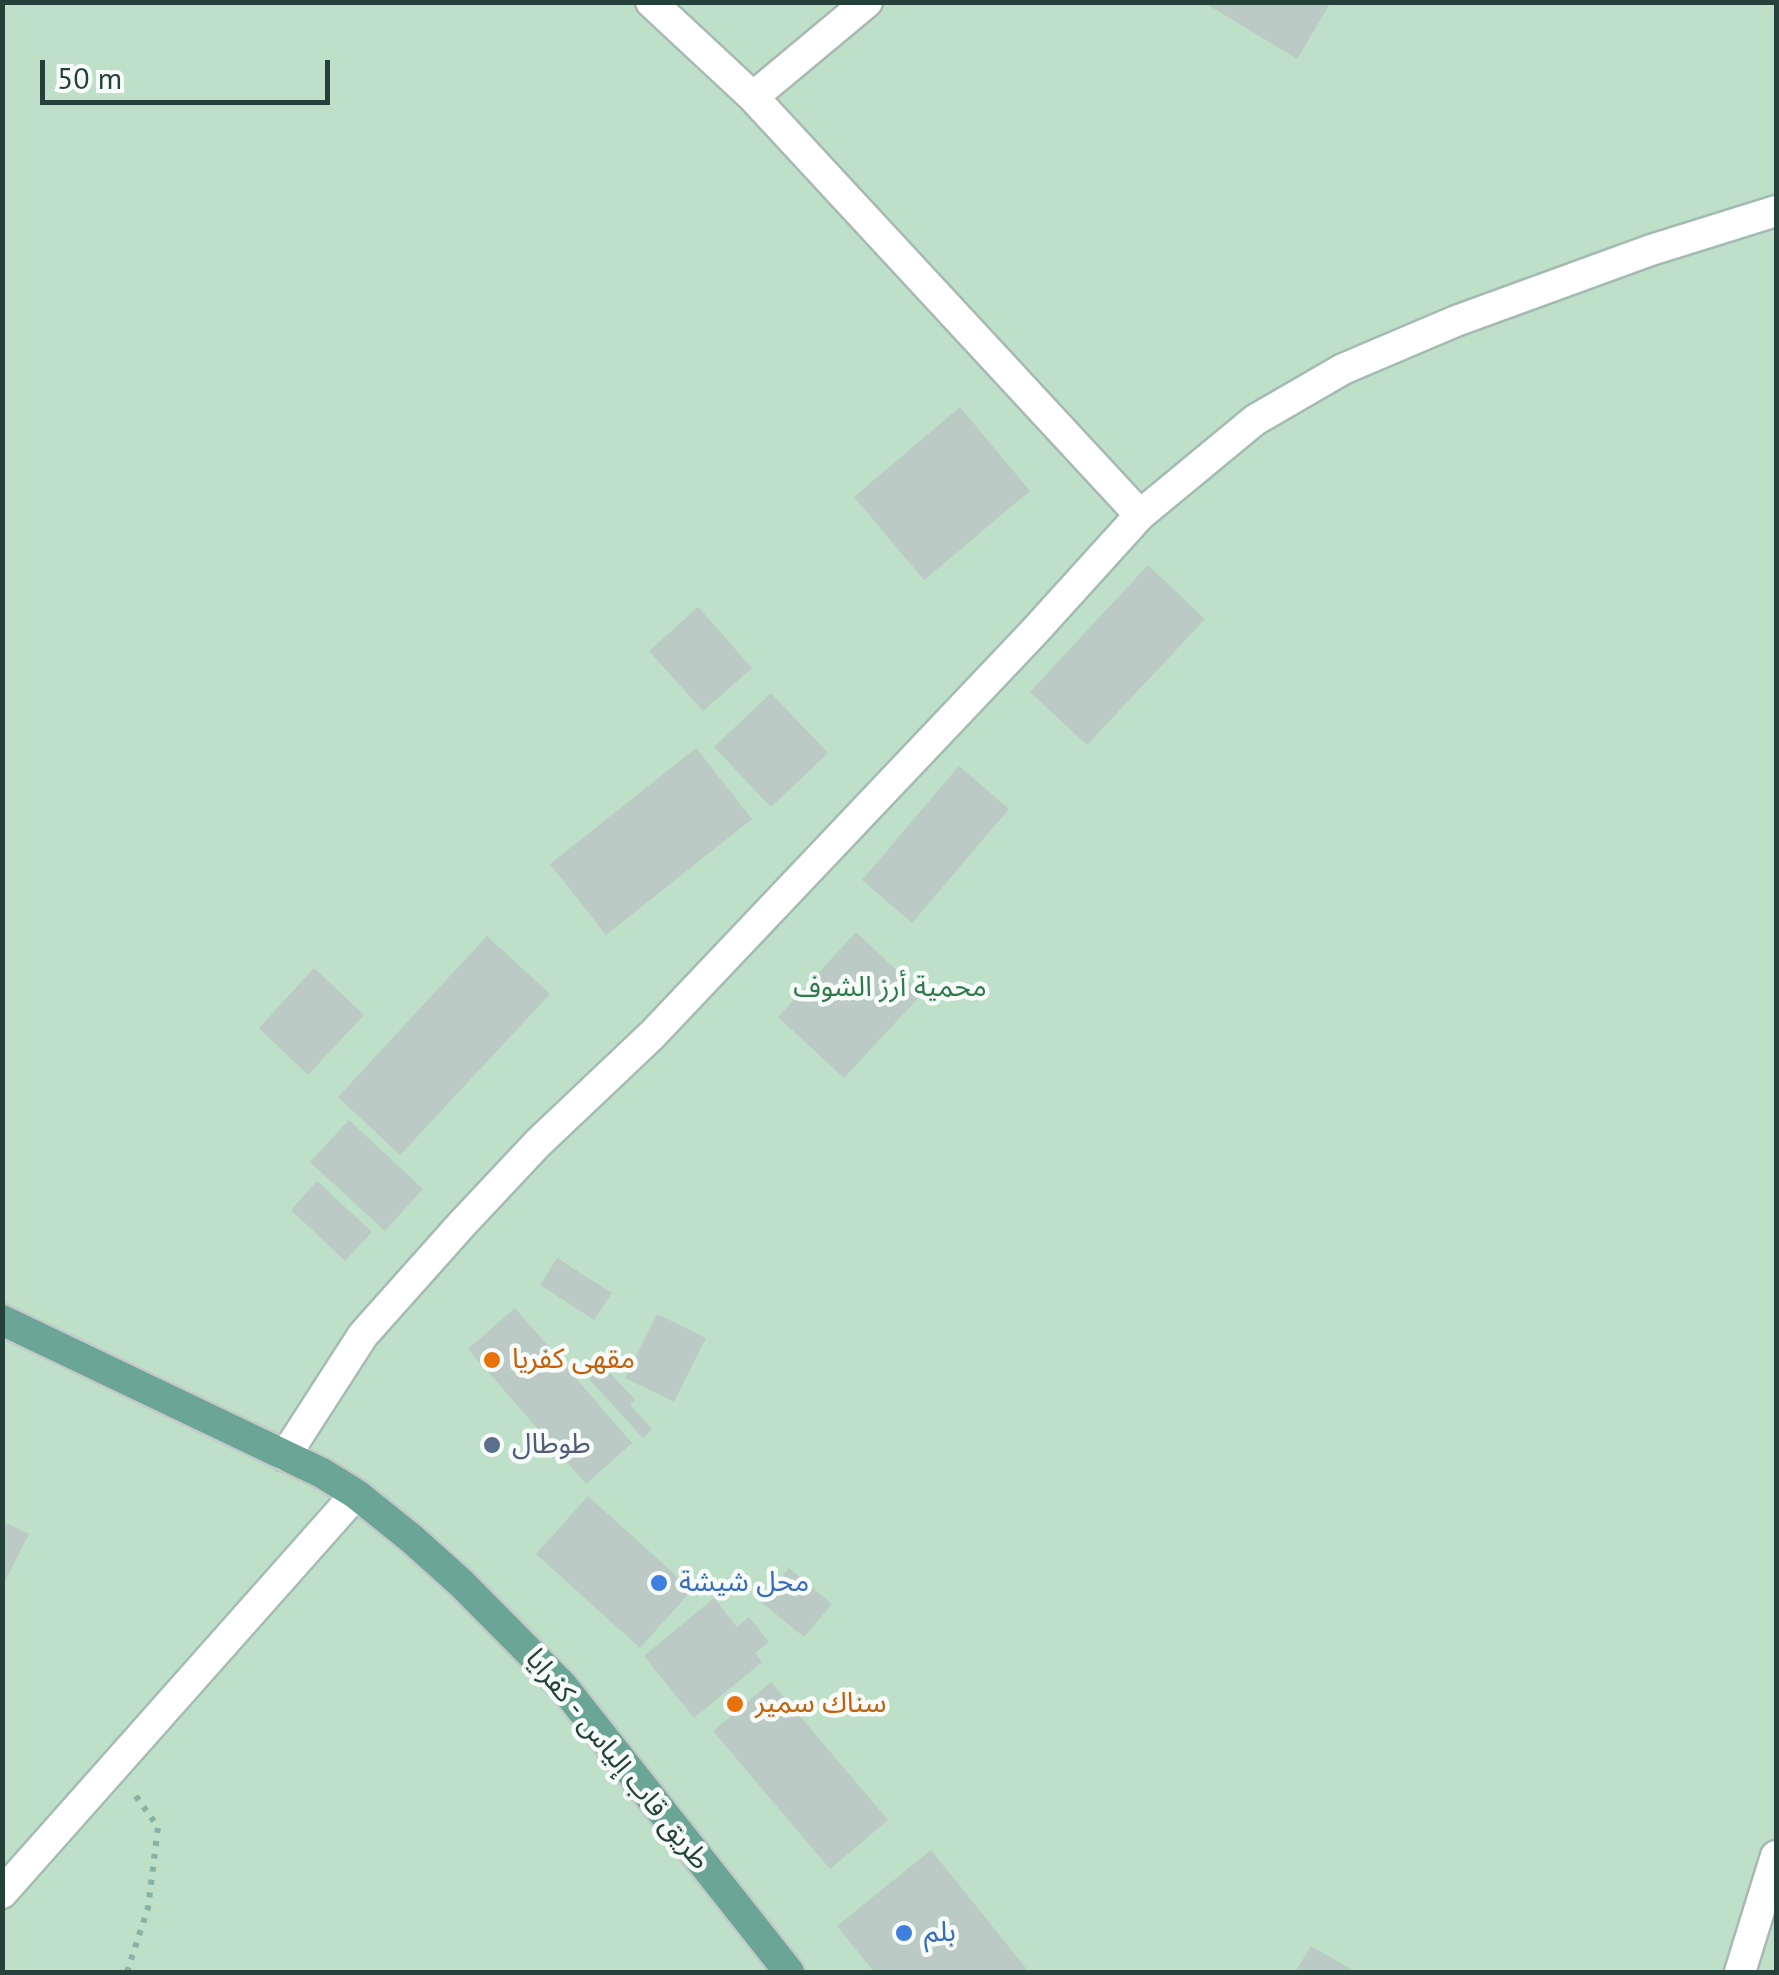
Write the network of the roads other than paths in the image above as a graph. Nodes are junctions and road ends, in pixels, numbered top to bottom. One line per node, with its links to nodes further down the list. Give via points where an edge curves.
1 (651, 2): 3 (main road)
2 (867, 2): 3 (main road)
3 (753, 96): 5 (main road)
4 (1776, 211): 5 (main road, via 1650,250 1343,369 1255,420)
5 (1140, 515): 7 (main road, via 652,1035 462,1224 362,1335)
6 (2, 1320): 7 (main road, طريق قاب إلياس - كفرايا)
7 (285, 1456): 8 (main road, طريق قاب إلياس - كفرايا)
8 (356, 1494): 10 (main road); 11 (main road, طريق قاب إلياس - كفرايا, via 461,1583 562,1685)
9 (1776, 1856): 12 (main road)
10 (2, 1893)
11 (789, 1972)
12 (1740, 1972)

